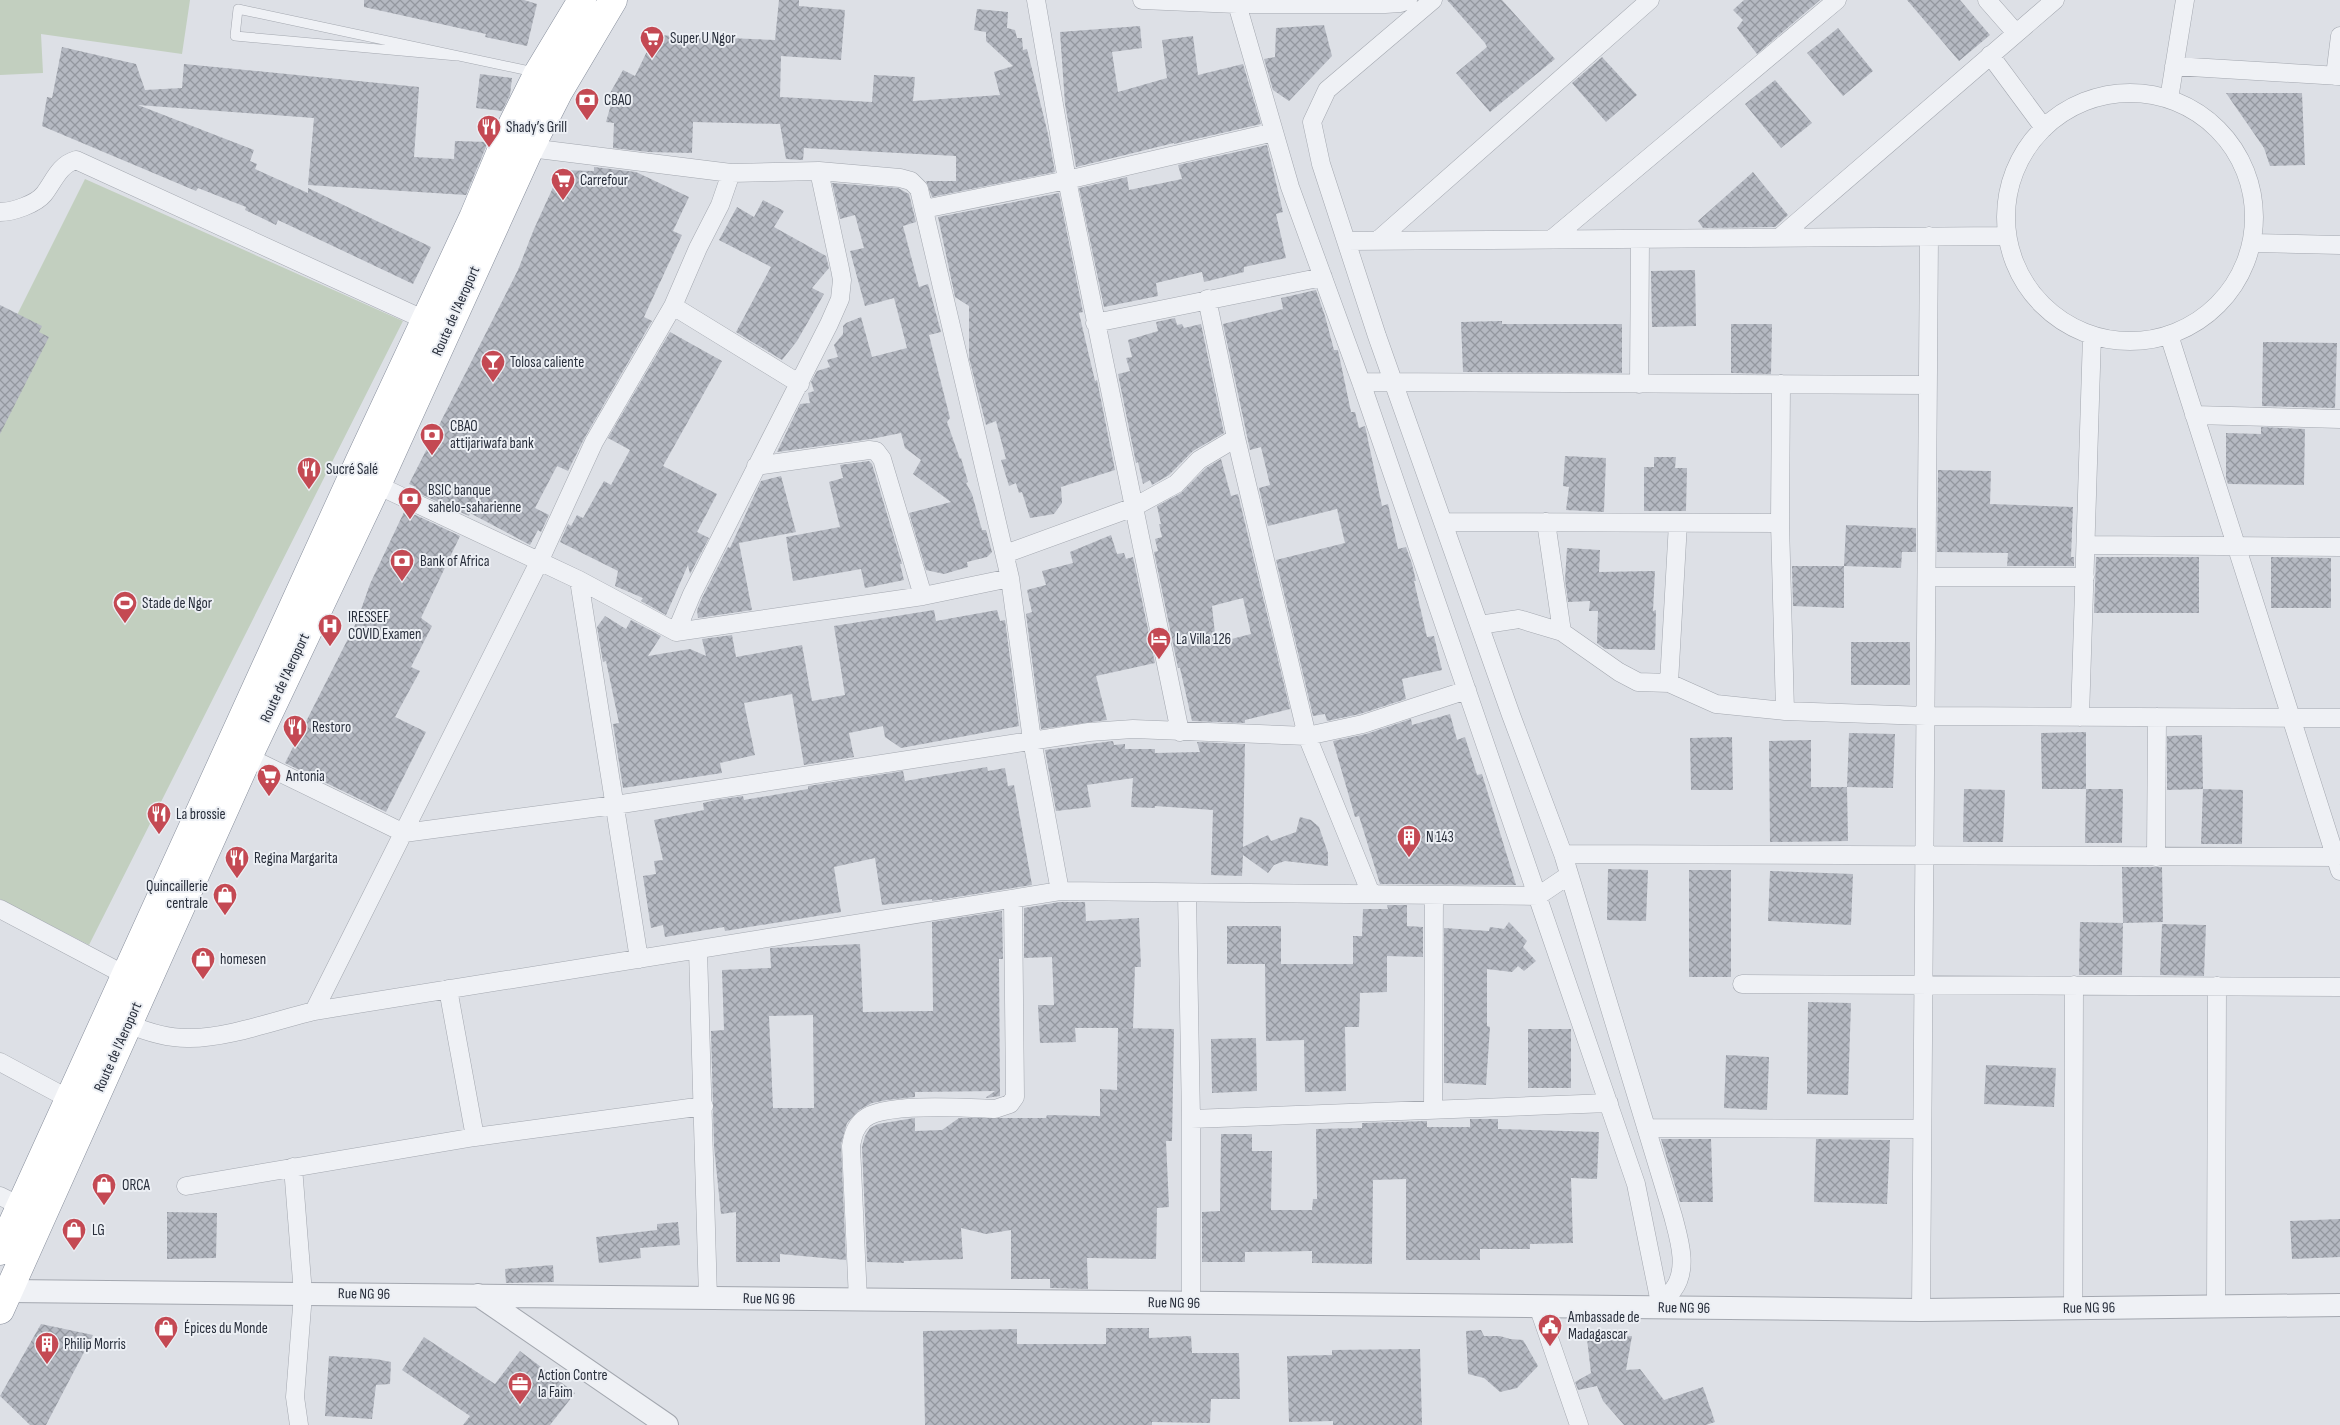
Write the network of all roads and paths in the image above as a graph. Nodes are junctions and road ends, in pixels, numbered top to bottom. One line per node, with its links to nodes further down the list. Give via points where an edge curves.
1 (613, 0): 23 (highway, Route de l'Aeroport)
2 (1036, 0): 26 (street)
3 (1142, 0): 12 (street)
4 (1408, 0): 12 (street, via 1385,4)
5 (1433, 0): 34 (street, via 1327,90 1312,122 1321,164)
6 (1650, 0): 35 (street)
7 (1837, 0): 32 (street)
8 (1987, 0): 13 (street)
9 (2055, 0): 13 (street)
10 (2185, 0): 17 (street)
11 (578, 3): 18 (highway, Route de l'Aeroport)
12 (1237, 4): 22 (street)
13 (2016, 33): 16 (street)
14 (2340, 36): 19 (street)
15 (457, 56): 15 (lane, via 235,36 238,9 352,34); 18 (lane)
16 (1990, 56): 21 (street); 31 (street)
17 (2174, 66): 19 (street); 20 (street)
18 (538, 73): 41 (highway, Route de l'Aeroport)
19 (2338, 76)
20 (2169, 99): 21 (street, via 2131,93 2093,99 2075,106); 36 (street, via 2202,115 2229,140 2239,155 2255,207)
21 (2044, 128): 30 (street, via 2021,158 2013,175 2006,213)
22 (1274, 132): 26 (street); 38 (street)
23 (530, 148): 25 (street); 55 (highway, Route de l'Aeroport)
24 (819, 171): 25 (street); 27 (street, via 906,179 919,189); 47 (street, via 840,269 841,290 830,324)
25 (731, 173): 40 (street, via 720,205)
26 (1067, 180): 27 (street); 42 (street)
27 (924, 209): 64 (street)
28 (0, 212): 41 (street, via 20,208 42,196 61,168 76,160)
29 (1929, 236): 30 (street); 31 (street); 50 (street)
30 (2007, 236): 44 (street, via 2012,258 2030,292 2058,319)
31 (1780, 237): 33 (street)
32 (1552, 239): 33 (street); 35 (street)
33 (1640, 239): 48 (street)
34 (1346, 241): 35 (street); 46 (street)
35 (1377, 241)
36 (2253, 244): 37 (street); 43 (street, via 2240,277 2217,306 2187,328)
37 (2340, 245)
38 (1323, 277): 39 (street); 45 (street)
39 (1207, 299): 42 (street); 53 (street)
40 (673, 306): 47 (street); 65 (street, via 594,442)
41 (425, 320): 102 (highway, Route de l'Aeroport)
42 (1095, 323): 56 (street)
43 (2169, 335): 44 (street, via 2131,341); 51 (street)
44 (2092, 336): 61 (street)
45 (1361, 382): 46 (street); 75 (street)
46 (1394, 382): 48 (street); 57 (street)
47 (800, 384): 54 (street)
48 (1639, 384): 49 (street)
49 (1781, 384): 50 (street); 60 (street)
50 (1928, 385): 66 (street)
51 (2194, 415): 52 (street); 62 (street)
52 (2340, 419)
53 (1236, 438): 56 (street, via 1202,458 1176,484); 83 (street)
54 (756, 466): 70 (street, via 876,451 882,459); 72 (street)
55 (377, 485): 65 (street); 85 (highway, Route de l'Aeroport)
56 (1134, 507): 64 (street); 82 (street)
57 (1443, 522): 58 (street); 71 (street)
58 (1546, 522): 59 (street); 73 (street)
59 (1678, 522): 60 (street); 74 (street)
60 (1780, 523): 76 (street)
61 (2086, 546): 62 (street); 67 (street)
62 (2236, 547): 63 (street); 80 (street)
63 (2340, 548)
64 (1005, 554): 68 (street)
65 (539, 562): 69 (street); 87 (street)
66 (1927, 577): 67 (street); 77 (street)
67 (2085, 577): 78 (street)
68 (1010, 578): 70 (street); 84 (street)
69 (579, 580): 72 (street); 86 (street)
70 (923, 596): 72 (street)
71 (1479, 625): 73 (street, via 1518,620); 88 (street)
72 (676, 632)
73 (1562, 632): 74 (street, via 1638,682)
74 (1669, 683): 76 (street, via 1716,704)
75 (1467, 690): 83 (street, via 1362,724); 97 (street)
76 (1785, 711): 77 (street)
77 (1926, 716): 78 (street); 89 (street)
78 (2080, 717): 79 (street)
79 (2157, 717): 80 (street); 90 (street)
80 (2291, 718): 81 (street); 91 (street)
81 (2340, 718)
82 (1180, 732): 83 (street); 84 (street, via 1133,729)
83 (1307, 736): 95 (street)
84 (1032, 740): 86 (street); 93 (street)
85 (248, 757): 87 (street); 110 (highway, Route de l'Aeroport)
86 (615, 805): 87 (street); 101 (street)
87 (404, 833): 109 (street)
88 (1563, 854): 89 (street); 92 (street)
89 (1924, 856): 90 (street); 104 (street)
90 (2156, 857): 91 (street)
91 (2338, 864)
92 (1569, 874): 97 (street); 117 (street)
93 (1060, 891): 94 (street); 98 (street)
94 (1187, 893): 95 (street); 116 (street)
95 (1371, 894): 96 (street)
96 (1434, 895): 97 (street); 115 (street)
97 (1538, 896): 113 (street)
98 (1013, 899): 100 (street); 127 (street, via 1015,1097 1010,1104 995,1109 900,1108 865,1117 857,1126 851,1146)
99 (0, 910): 102 (street)
100 (698, 950): 101 (street); 114 (street)
101 (639, 959): 108 (street)
102 (125, 975): 112 (highway, Route de l'Aeroport)
103 (1742, 984): 104 (street)
104 (1923, 984): 105 (street); 118 (street)
105 (2074, 985): 106 (street); 134 (street)
106 (2217, 986): 107 (street); 133 (street)
107 (2340, 987)
108 (448, 989): 109 (street); 119 (street)
109 (314, 1011): 110 (street, via 188,1038 152,1034)
110 (128, 1024): 128 (highway, Route de l'Aeroport)
111 (0, 1062): 112 (street)
112 (69, 1099): 122 (highway, Route de l'Aeroport)
113 (1609, 1103): 115 (street); 130 (street, via 1636,1184)
114 (704, 1106): 119 (street); 126 (street)
115 (1433, 1110): 116 (street)
116 (1191, 1119): 129 (street)
117 (1646, 1128): 118 (street); 130 (street, via 1681,1251 1681,1271 1672,1291)
118 (1922, 1129): 135 (street)
119 (475, 1137): 120 (street)
120 (293, 1168): 121 (street); 124 (street)
121 (186, 1186)
122 (10, 1201): 123 (highway, Route de l'Aeroport)
123 (0, 1251)
124 (303, 1294): 125 (street, Rue NG 96); 128 (street, Rue NG 96); 136 (street, via 295,1397)
125 (478, 1296): 126 (street, Rue NG 96); 137 (street)
126 (708, 1298): 127 (street, Rue NG 96)
127 (858, 1300): 129 (street, Rue NG 96)
128 (4, 1301)
129 (1191, 1303): 132 (street, Rue NG 96)
130 (1660, 1304): 132 (street, Rue NG 96); 135 (street, Rue NG 96)
131 (2340, 1305): 133 (street, Rue NG 96)
132 (1538, 1306): 138 (street)
133 (2216, 1307): 134 (street, Rue NG 96)
134 (2073, 1309): 135 (street, Rue NG 96)
135 (1921, 1310)
136 (299, 1425)
137 (667, 1425)
138 (1579, 1425)

